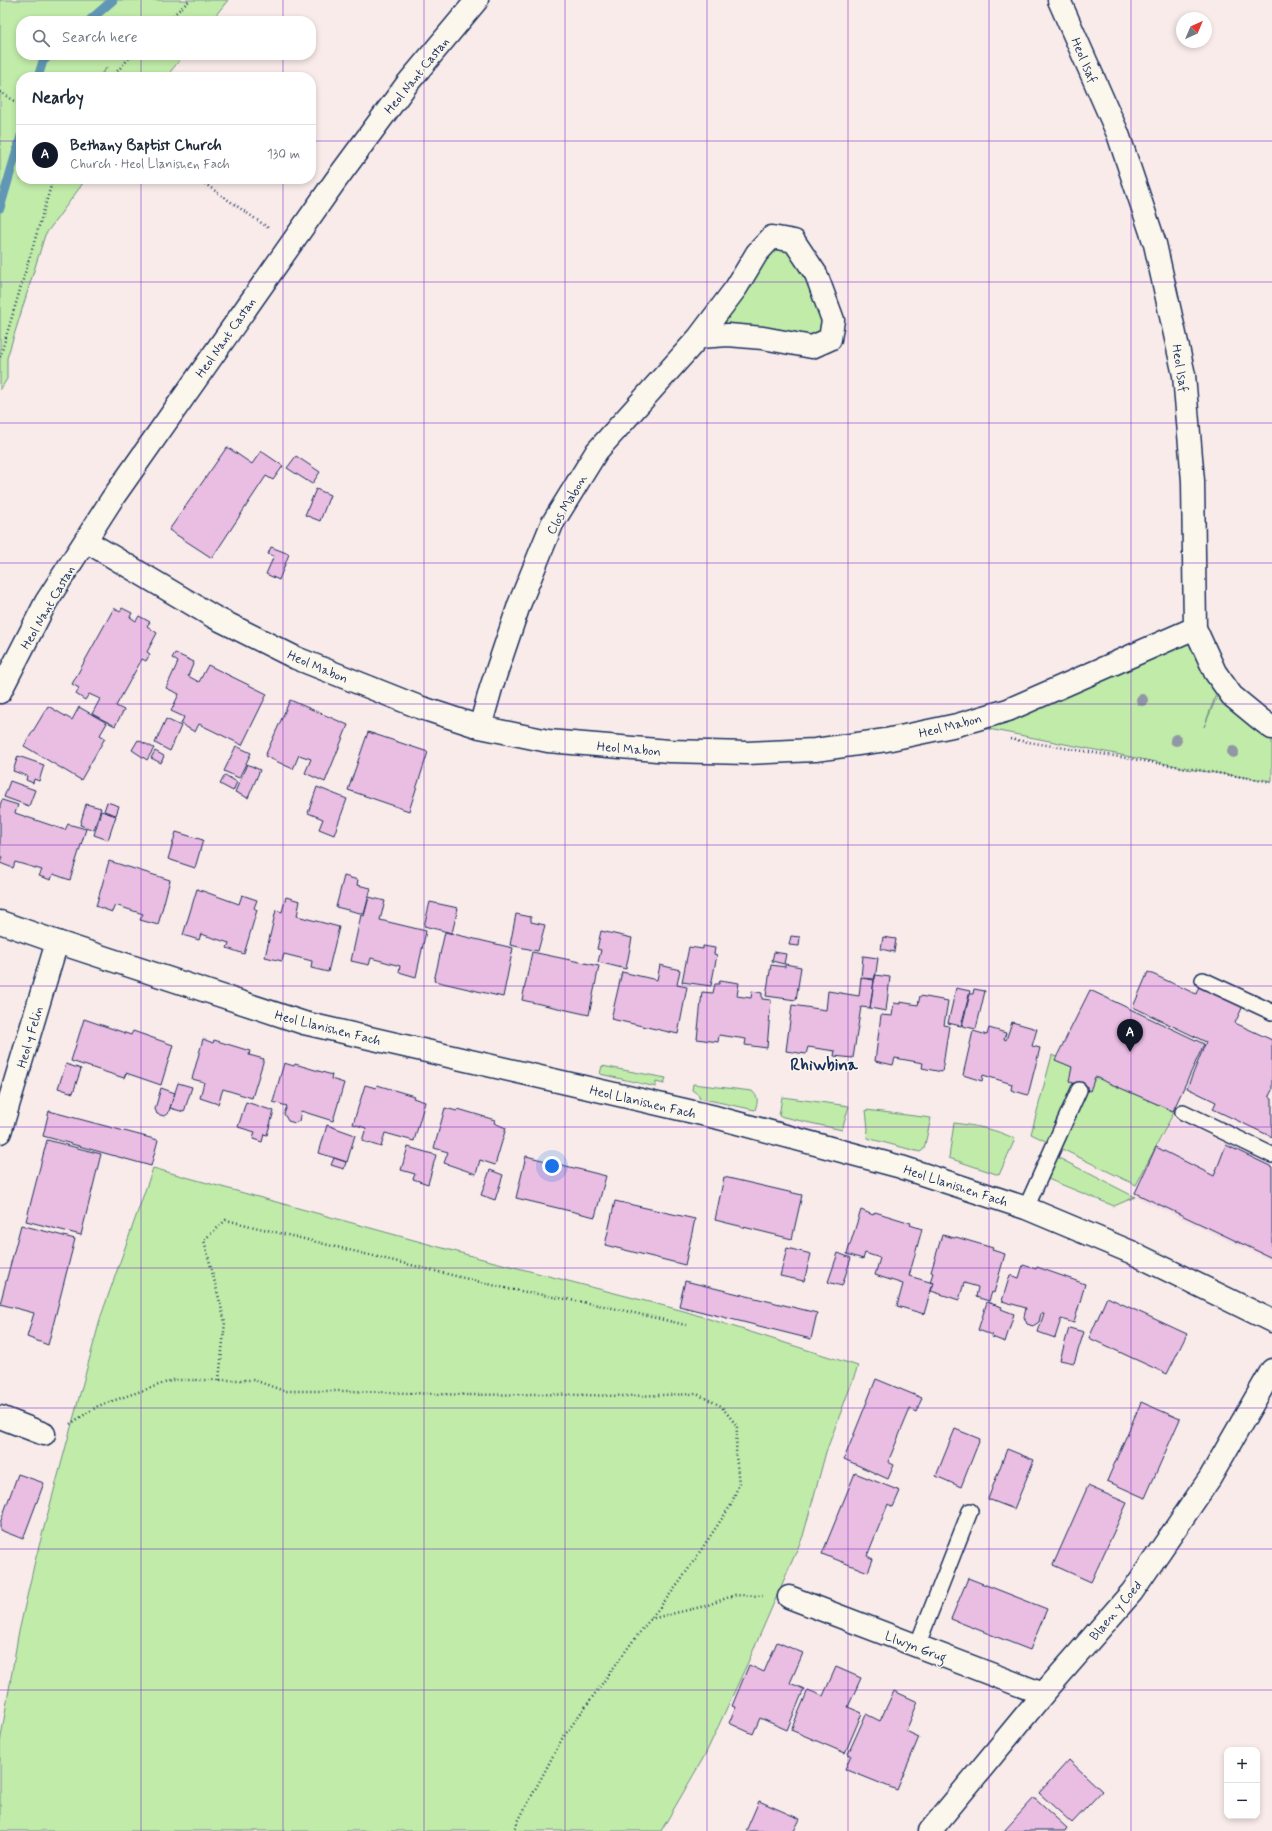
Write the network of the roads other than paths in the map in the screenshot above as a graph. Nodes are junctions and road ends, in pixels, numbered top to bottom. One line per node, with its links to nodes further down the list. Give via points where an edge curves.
1 (477, 0): 4 (street, Heol Nant Castan, via 407,84 291,244 112,499)
2 (1059, 0): 5 (street, Heol Isaf, via 1118,134 1155,244 1184,375 1193,481)
3 (699, 337): 3 (street, Clos Mabon, via 736,288 757,253 772,237 794,241 816,274 833,320 830,339 812,347 763,338 728,335); 7 (street, Clos Mabon, via 597,451 552,524 519,605)
4 (86, 541): 6 (street, Heol Nant Castan, via 46,602); 7 (street, Heol Mabon, via 214,617 296,658 419,707)
5 (1195, 628): 7 (street, Heol Mabon, via 1008,710 950,727 886,740 815,750 747,754 669,751 548,741); 8 (street, Heol Isaf, via 1215,672 1232,696)
6 (0, 692)
7 (480, 727)
8 (1272, 728)
9 (0, 922): 10 (street, Heol Llanishen Fach)
10 (57, 942): 15 (street, Heol y Felin); 17 (street, Heol Llanishen Fach, via 304,1024 716,1117 901,1166)
11 (1203, 980): 12 (lane)
12 (1272, 1012)
13 (1079, 1090): 17 (lane)
14 (1183, 1112): 16 (lane)
15 (0, 1132)
16 (1272, 1156)
17 (1026, 1208): 18 (street, Heol Llanishen Fach, via 1131,1252)
18 (1272, 1321)
19 (1272, 1370): 25 (street, Blaen y Coed, via 1210,1478 1132,1592)
20 (0, 1417): 21 (street)
21 (44, 1434)
22 (970, 1511): 24 (lane)
23 (789, 1597): 24 (street, Llwyn Grug)
24 (916, 1646): 25 (street, Llwyn Grug)
25 (1043, 1694): 26 (street, Blaen y Coed)
26 (930, 1831)

